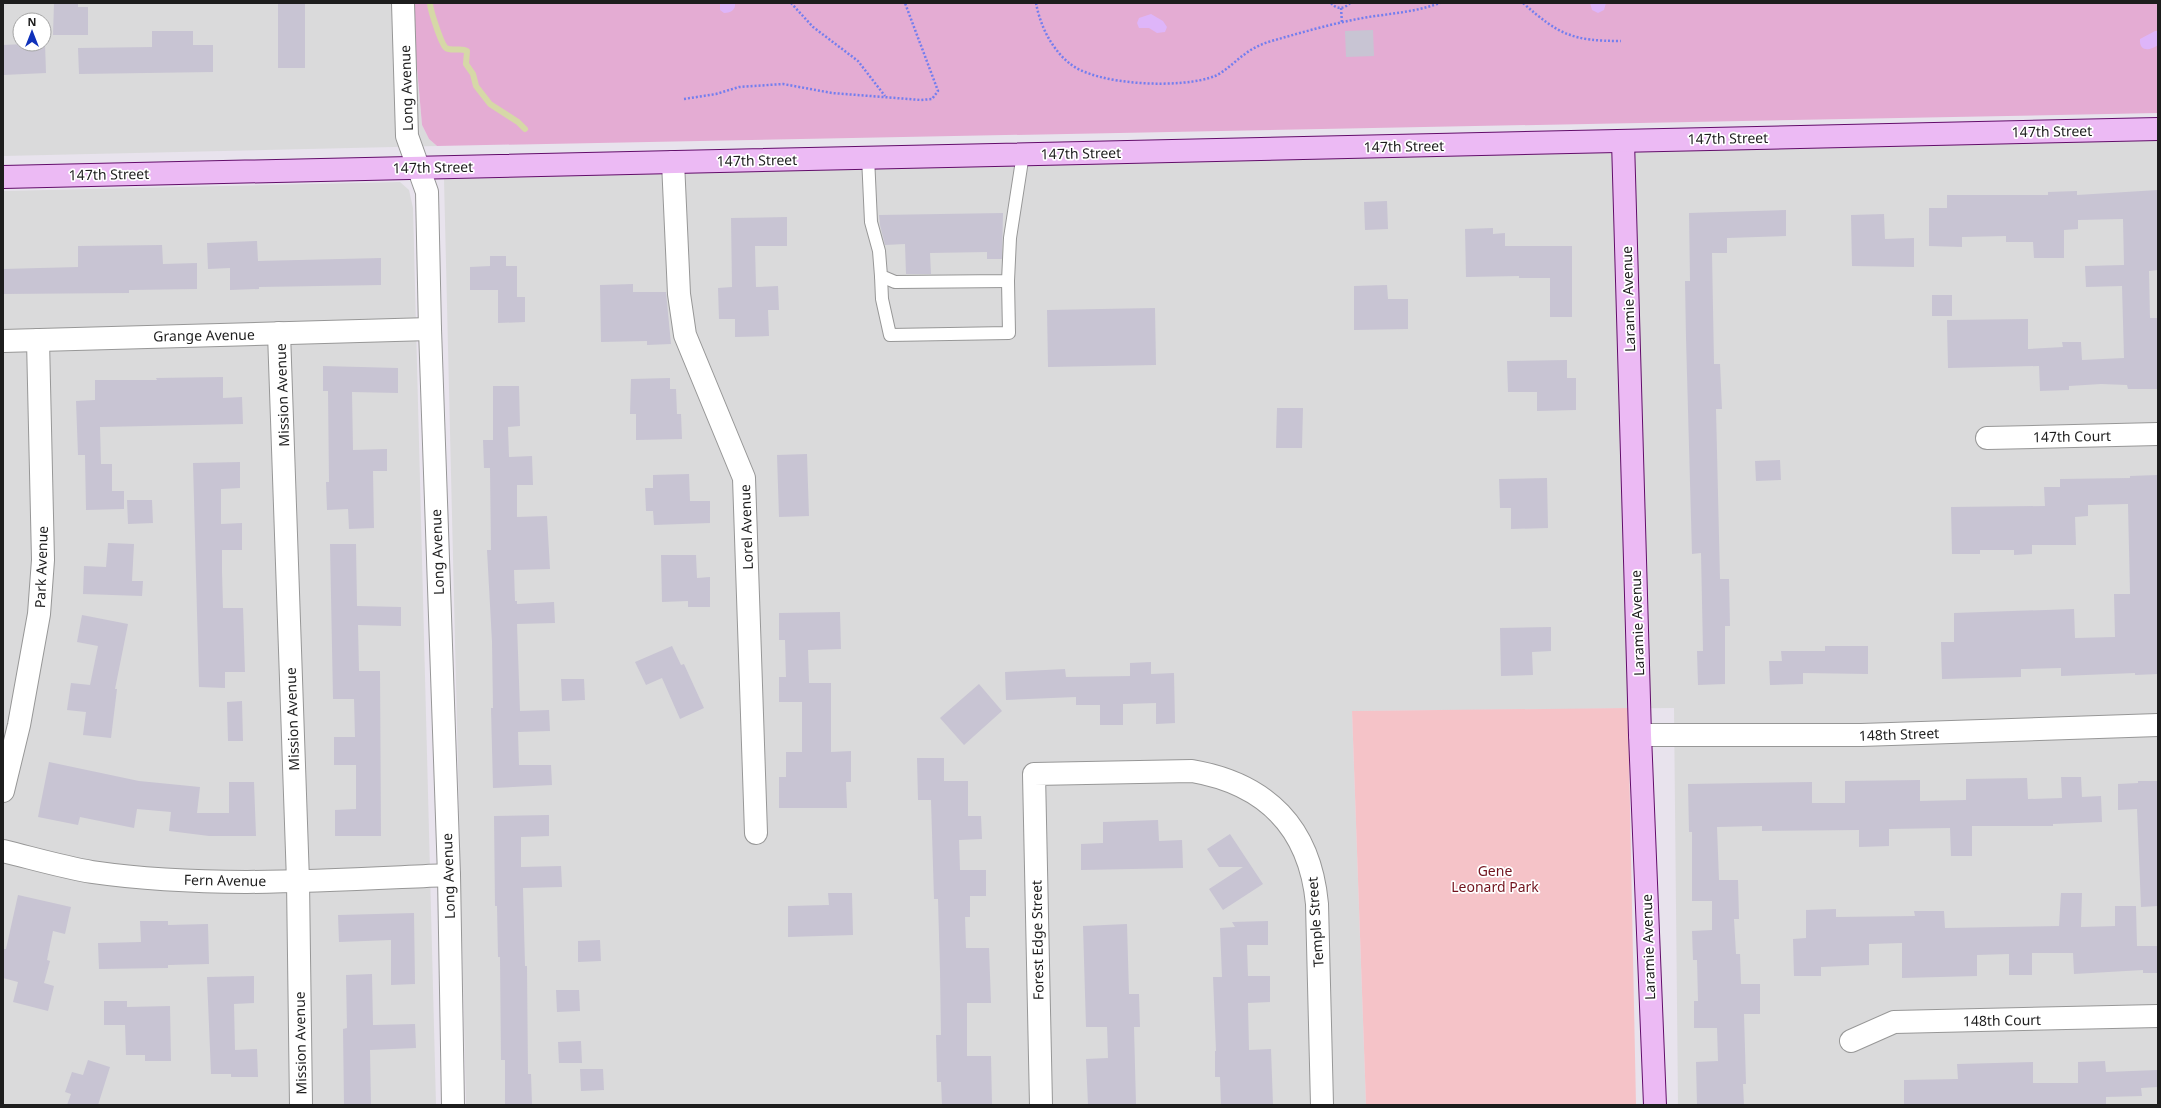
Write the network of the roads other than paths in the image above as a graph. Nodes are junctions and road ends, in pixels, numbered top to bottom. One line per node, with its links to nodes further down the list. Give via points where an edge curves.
1 (403, 3): 7 (street, Long Avenue, via 407,136)
2 (2158, 129): 3 (main road, 147th Street)
3 (1623, 141): 4 (main road, 147th Street); 18 (main road, Laramie Avenue)
4 (1023, 154): 5 (main road, 147th Street); 10 (lane, via 1010,238)
5 (868, 157): 6 (main road, 147th Street); 9 (lane, via 870,222 879,251)
6 (673, 162): 7 (main road, 147th Street); 21 (street, Lorel Avenue, via 679,294 685,335 744,478)
7 (418, 168): 8 (main road, 147th Street); 11 (street, Long Avenue, via 427,192)
8 (3, 177)
9 (881, 276): 10 (lane, via 895,282); 10 (lane, via 882,299 890,335 1010,333)
10 (1008, 281)
11 (430, 329): 12 (street, Grange Avenue); 23 (street, Long Avenue)
12 (279, 333): 13 (street, Grange Avenue); 24 (street, Mission Avenue)
13 (38, 340): 14 (street, Grange Avenue); 20 (street, Park Avenue, via 43,568 32,660)
14 (3, 341)
15 (2158, 434): 16 (street, 147th Court)
16 (1987, 438)
17 (2158, 725): 18 (street, 148th Street, via 1861,735)
18 (1640, 735): 31 (main road, Laramie Avenue)
19 (1034, 774): 29 (street, Forest Edge Street); 30 (street, Temple Street, via 1192,771 1237,783 1282,815 1309,859 1315,879)
20 (3, 790)
21 (756, 833)
22 (3, 851): 24 (street, Fern Avenue, via 91,872 192,881)
23 (449, 875): 24 (street, Fern Avenue); 28 (street, Long Avenue)
24 (298, 881): 27 (street, Mission Avenue)
25 (2158, 1016): 26 (street, 148th Court, via 1894,1022)
26 (1851, 1041)
27 (302, 1105)
28 (453, 1105)
29 (1041, 1105)
30 (1322, 1105)
31 (1655, 1105)

